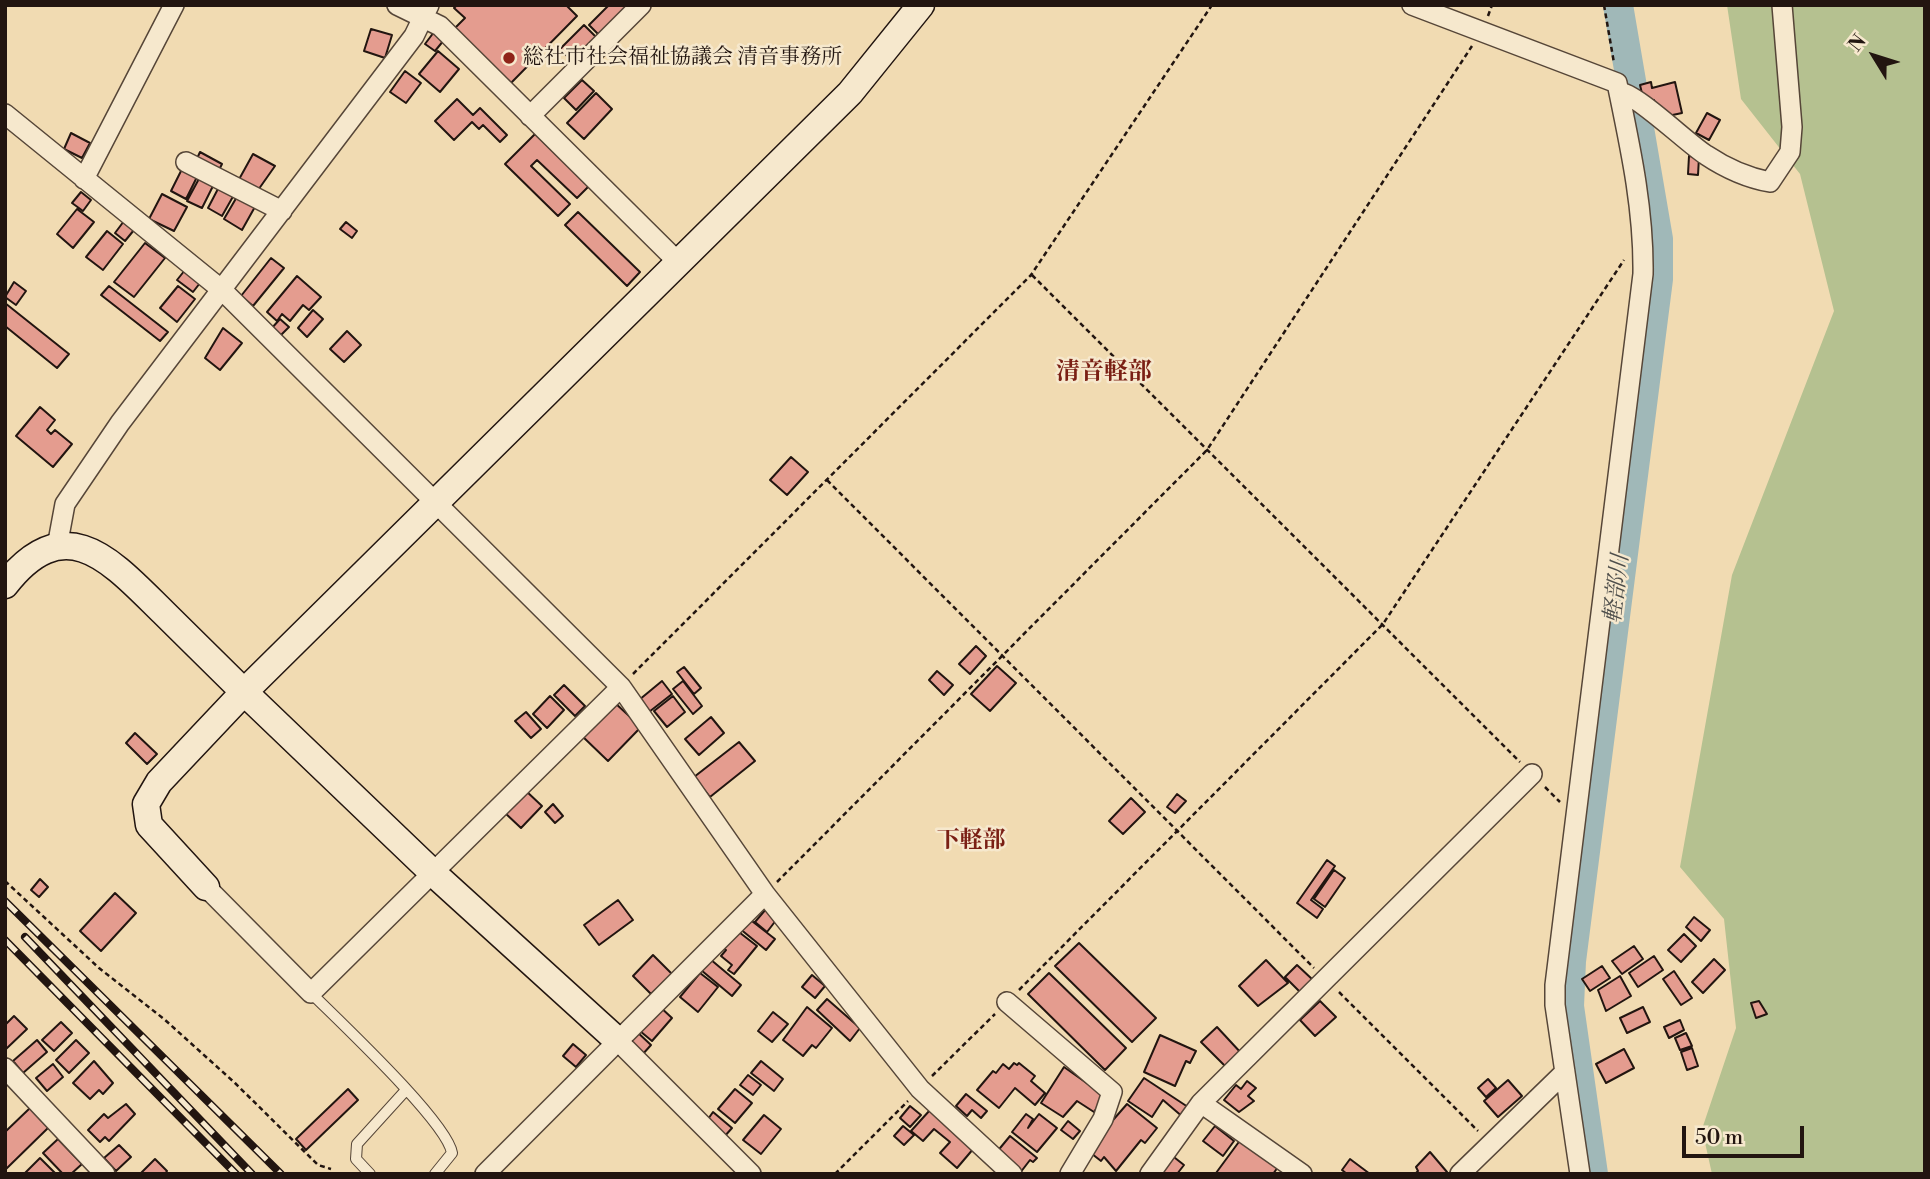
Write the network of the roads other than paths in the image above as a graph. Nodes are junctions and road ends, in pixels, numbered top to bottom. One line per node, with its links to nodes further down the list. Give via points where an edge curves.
1 (174, 5): 12 (street)
2 (397, 5): 7 (street)
3 (641, 5): 10 (street)
4 (921, 5): 14 (street, via 850,93)
5 (1412, 5): 8 (street)
6 (1782, 5): 8 (street, via 1792,127 1790,152 1770,182 1706,155)
7 (427, 12): 10 (street); 13 (street, via 414,36)
8 (1620, 89): 29 (street, via 1643,235 1643,274 1555,985)
9 (5, 114): 12 (street)
10 (530, 116): 14 (street)
11 (186, 162): 13 (street)
12 (84, 178): 15 (street)
13 (282, 211): 15 (street)
14 (679, 263): 16 (street)
15 (222, 290): 16 (street); 17 (street, via 70,495 62,511)
16 (436, 504): 19 (street); 20 (street)
17 (57, 547): 18 (street, via 20,565); 20 (street, via 103,556)
18 (5, 585)
19 (621, 687): 22 (street); 24 (street)
20 (244, 692): 22 (street); 23 (street, via 159,782 146,804 149,825)
21 (1532, 774): 31 (street)
22 (433, 873): 25 (street); 27 (street)
23 (206, 887): 25 (street)
24 (765, 894): 27 (street); 37 (street, via 920,1089)
25 (311, 993): 30 (lane)
26 (1007, 1002): 38 (street, via 1112,1092)
27 (618, 1041): 35 (street); 36 (street)
28 (5, 1068): 32 (street)
29 (1565, 1072): 41 (street); 42 (street)
30 (406, 1090): 33 (lane, via 357,1144 356,1159); 34 (lane, via 450,1141 452,1153)
31 (1200, 1103): 39 (street); 40 (street)
32 (106, 1174)
33 (370, 1174)
34 (435, 1174)
35 (485, 1174)
36 (751, 1174)
37 (1012, 1174)
38 (1070, 1174)
39 (1150, 1174)
40 (1303, 1174)
41 (1460, 1174)
42 (1580, 1174)

